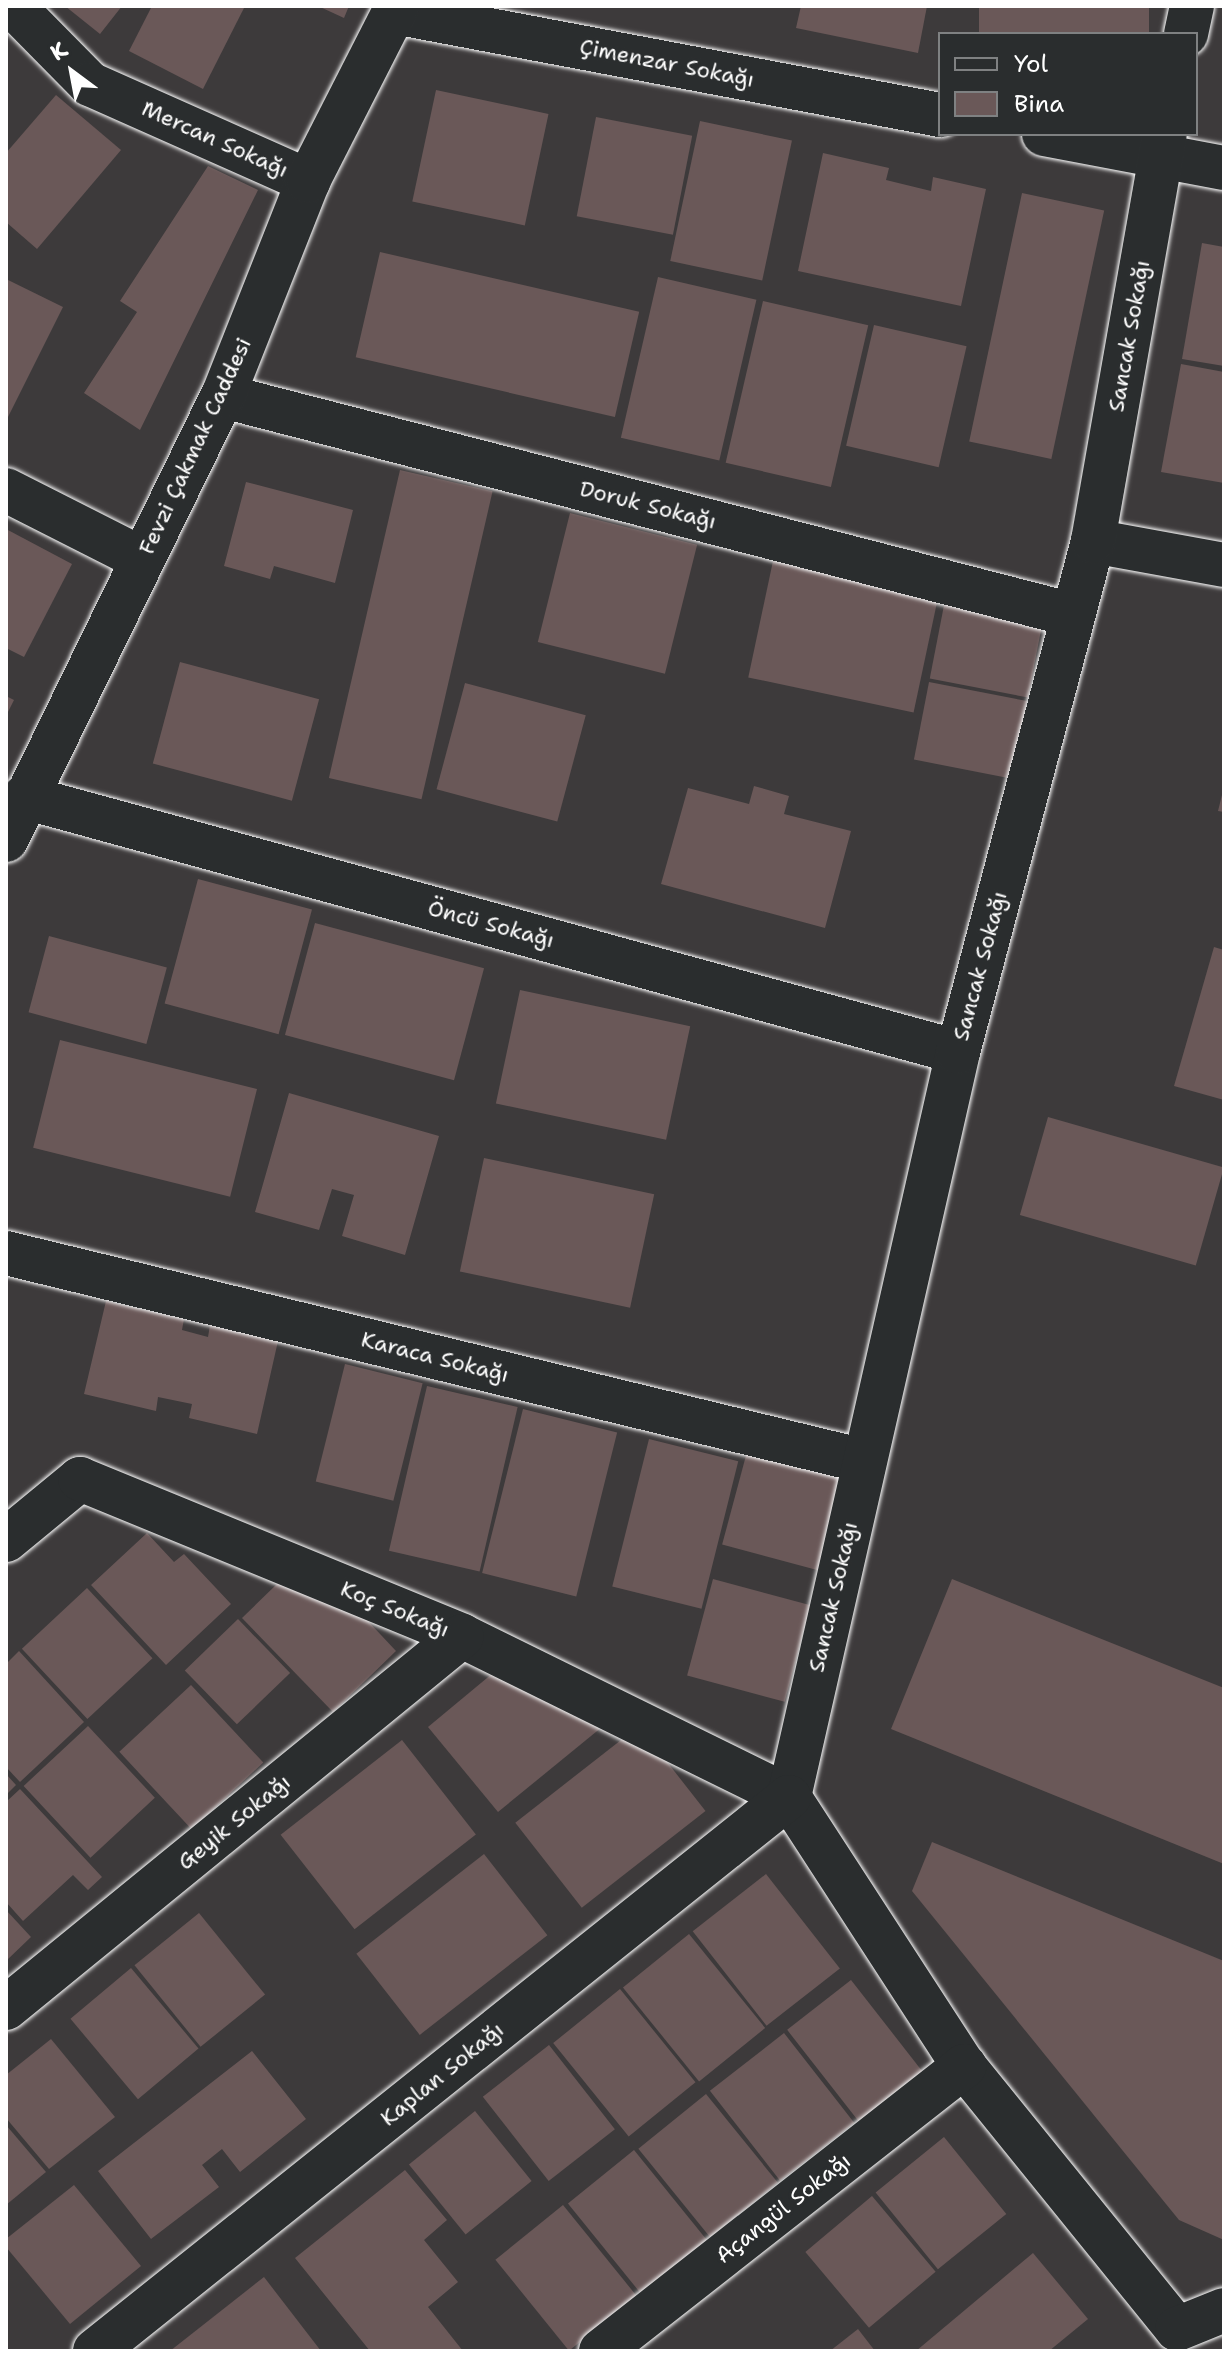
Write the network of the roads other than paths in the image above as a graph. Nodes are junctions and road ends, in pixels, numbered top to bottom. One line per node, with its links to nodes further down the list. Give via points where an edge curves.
1 (13, 6): 9 (street, Mercan Sokağı, via 90,84)
2 (1192, 6): 4 (street)
3 (395, 9): 5 (street, Çimenzar Sokağı); 9 (street, Fevzi Çakmak Caddesi)
4 (1186, 32)
5 (938, 115)
6 (1066, 136): 7 (street)
7 (1163, 145): 8 (street); 12 (street, Sancak Sokağı)
8 (1224, 168)
9 (308, 181): 10 (street, Fevzi Çakmak Caddesi)
10 (223, 396): 13 (street, Fevzi Çakmak Caddesi); 15 (street, Doruk Sokağı)
11 (6, 490): 13 (street)
12 (1093, 541): 14 (street); 15 (street, Sancak Sokağı)
13 (142, 559): 16 (street, Fevzi Çakmak Caddesi)
14 (1224, 565)
15 (1073, 615): 18 (street, Sancak Sokağı)
16 (24, 797): 17 (street, Fevzi Çakmak Caddesi); 18 (street, Öncü Sokağı)
17 (6, 840)
18 (958, 1052): 20 (street, Sancak Sokağı)
19 (6, 1253): 20 (street, Karaca Sokağı)
20 (864, 1461): 23 (street, Sancak Sokağı)
21 (6, 1540): 22 (street, Koç Sokağı, via 80,1479)
22 (462, 1636): 23 (street, Koç Sokağı); 24 (street, Geyik Sokağı)
23 (789, 1797): 25 (street); 28 (street, Kaplan Sokağı)
24 (6, 2008)
25 (964, 2066): 27 (street); 29 (street, Açangül Sokağı)
26 (1224, 2310): 27 (street)
27 (1163, 2340)
28 (95, 2351)
29 (601, 2351)

